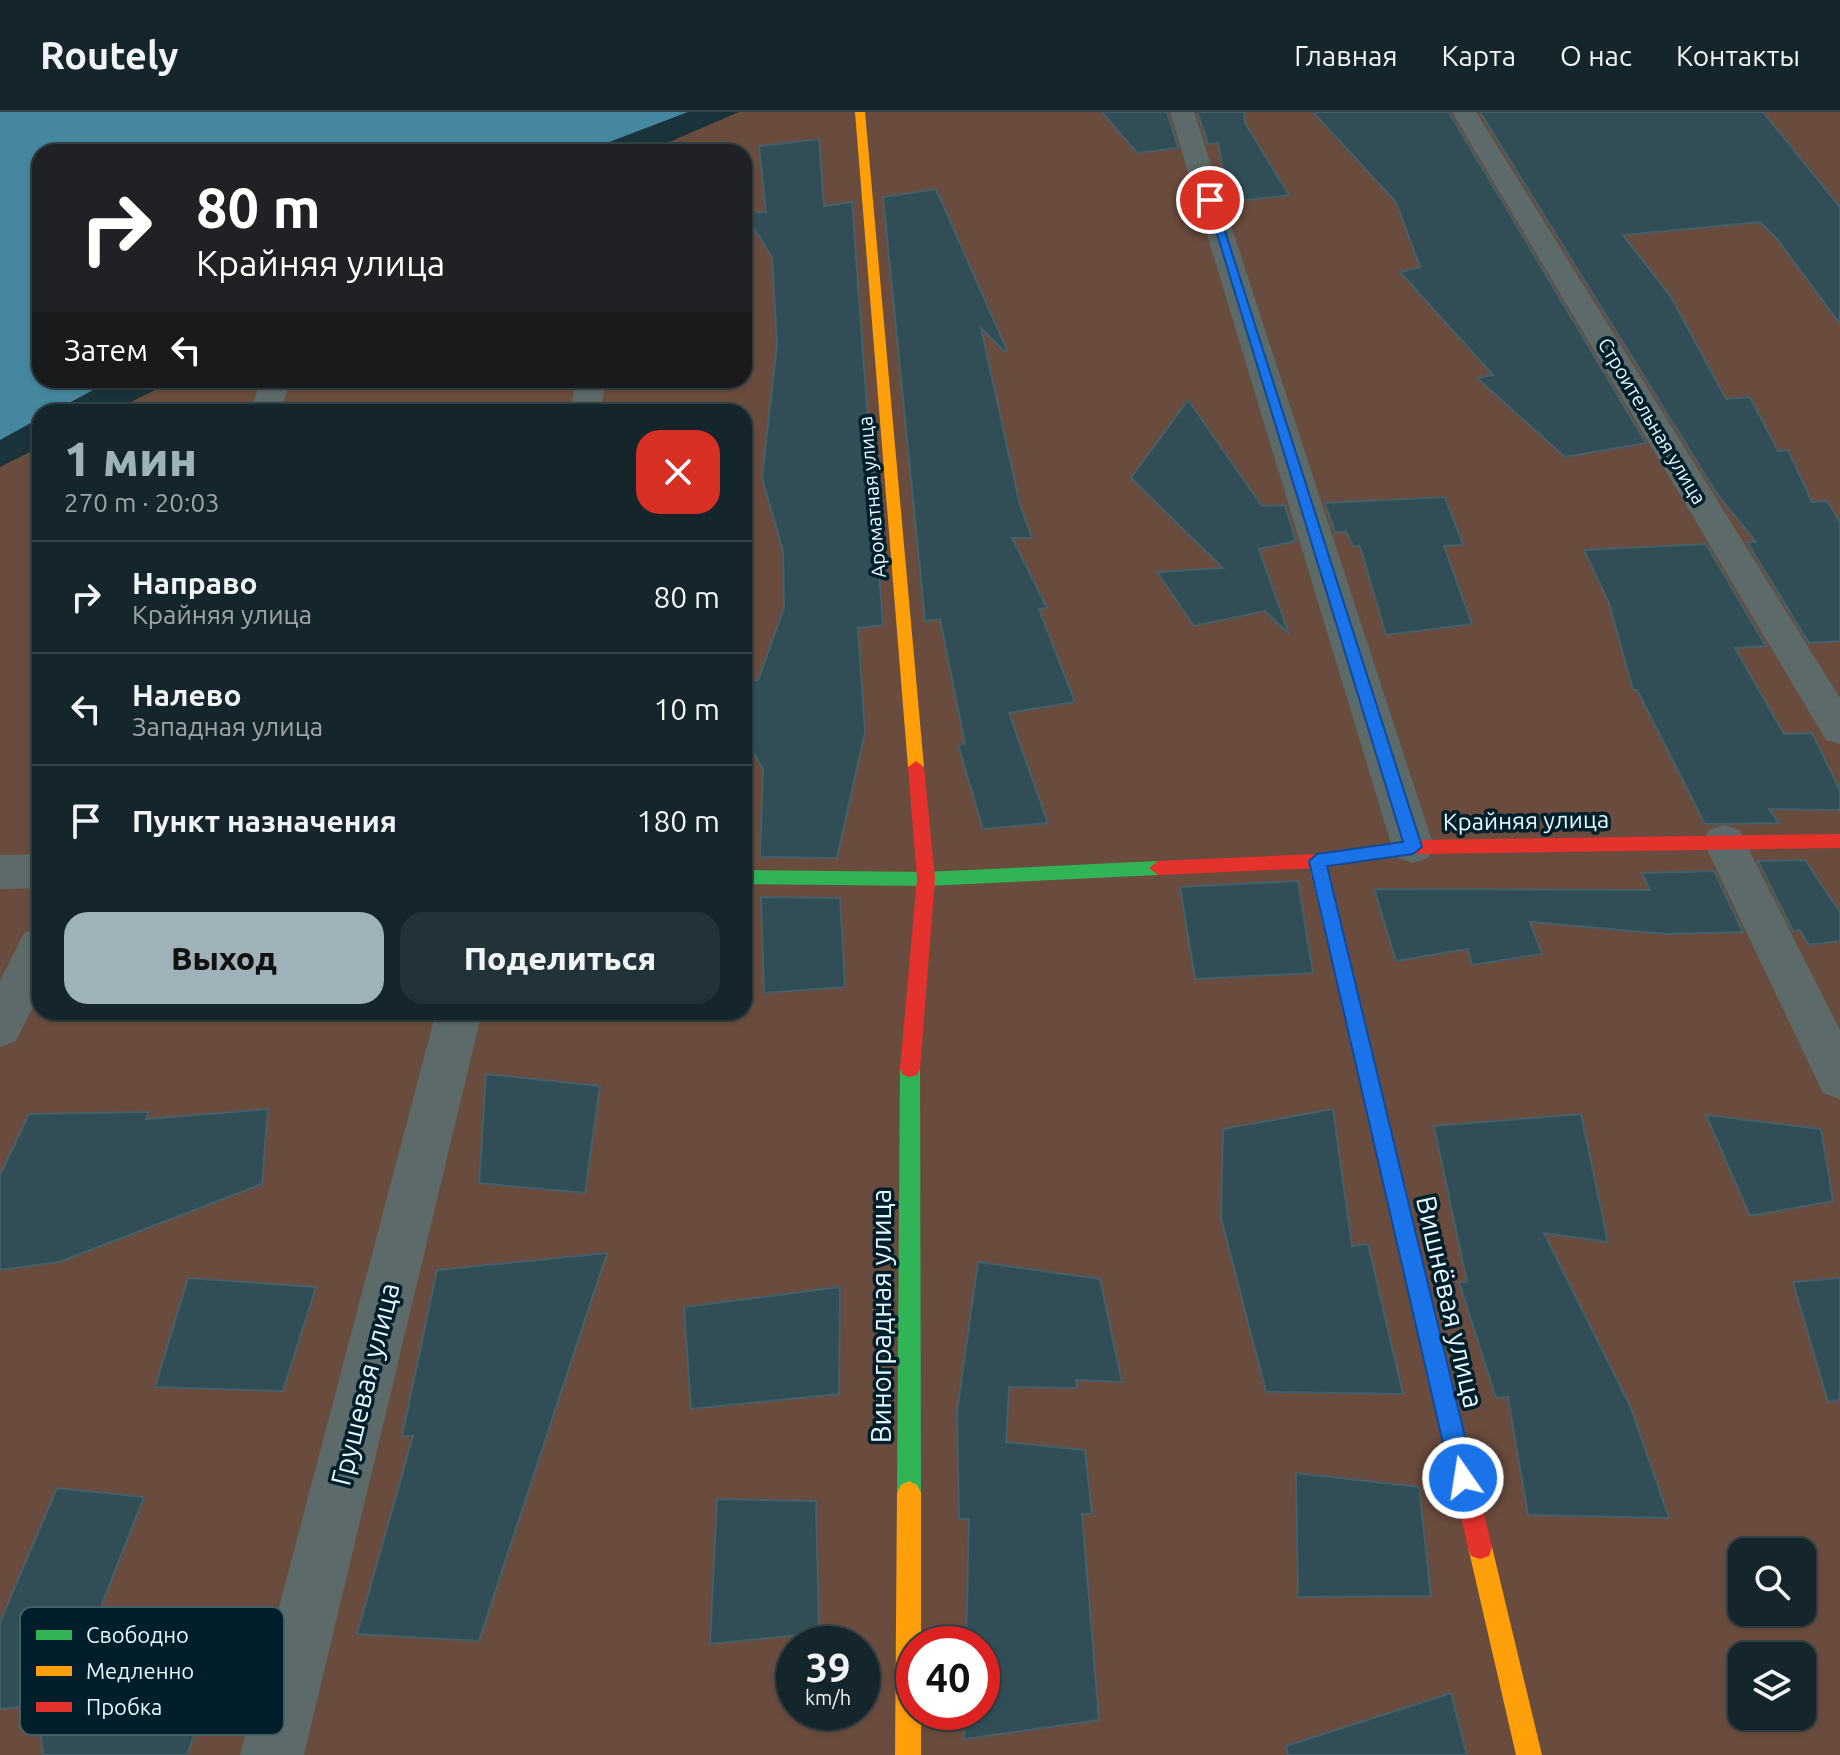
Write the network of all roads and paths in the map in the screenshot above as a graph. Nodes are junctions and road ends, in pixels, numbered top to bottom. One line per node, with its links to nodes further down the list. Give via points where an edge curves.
1 (860, 112): 12 (street, Ароматная улица)
2 (1182, 112): 7 (street)
3 (1464, 112): 4 (street, Строительная улица)
4 (1840, 730)
5 (1724, 841): 6 (street, Крайняя улица); 7 (street, Крайняя улица); 16 (street)
6 (1840, 841)
7 (1413, 847): 8 (street, Крайняя улица)
8 (1317, 861): 12 (street, Крайняя улица); 21 (street, Вишнёвая улица)
9 (32, 871): 10 (street)
10 (0, 872)
11 (752, 877): 12 (street, Крайняя улица)
12 (926, 879): 20 (street, Виноградная улица, via 910,1053)
13 (32, 962): 15 (street)
14 (457, 1020): 17 (street, Грушевая улица)
15 (0, 1027)
16 (1840, 1078)
17 (284, 1707)
18 (277, 1735): 19 (street, Грушевая улица)
19 (272, 1755)
20 (908, 1755)
21 (1529, 1755)

